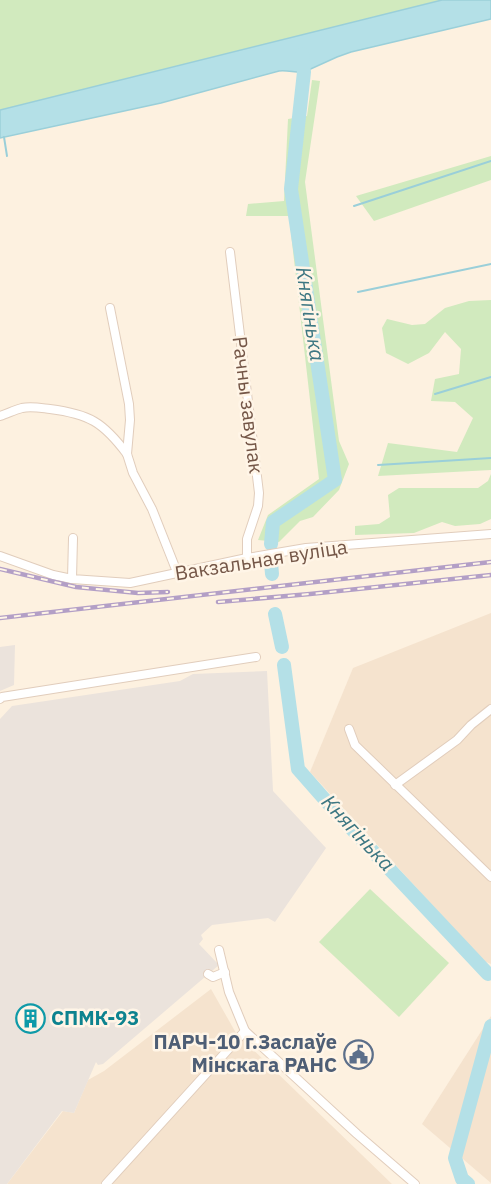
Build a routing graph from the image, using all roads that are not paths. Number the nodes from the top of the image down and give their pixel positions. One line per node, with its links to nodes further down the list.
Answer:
1 (230, 252): 8 (street, Рачны завулак)
2 (110, 308): 4 (street)
3 (0, 416): 4 (street)
4 (127, 454): 9 (street)
5 (491, 534): 8 (street, Вакзальная вуліца)
6 (73, 538): 10 (street)
7 (0, 556): 10 (street, Вакзальная вуліца)
8 (248, 558): 9 (street, Вакзальная вуліца)
9 (177, 572): 10 (street, Вакзальная вуліца)
10 (72, 579)
11 (256, 657): 12 (street)
12 (0, 699)
13 (491, 709): 15 (street)
14 (349, 729): 15 (street)
15 (395, 785): 16 (street)
16 (491, 877)
17 (219, 950): 18 (street)
18 (225, 972): 19 (street); 20 (street)
19 (208, 974)
20 (245, 1031): 21 (street); 22 (street)
21 (106, 1184)
22 (415, 1184)

